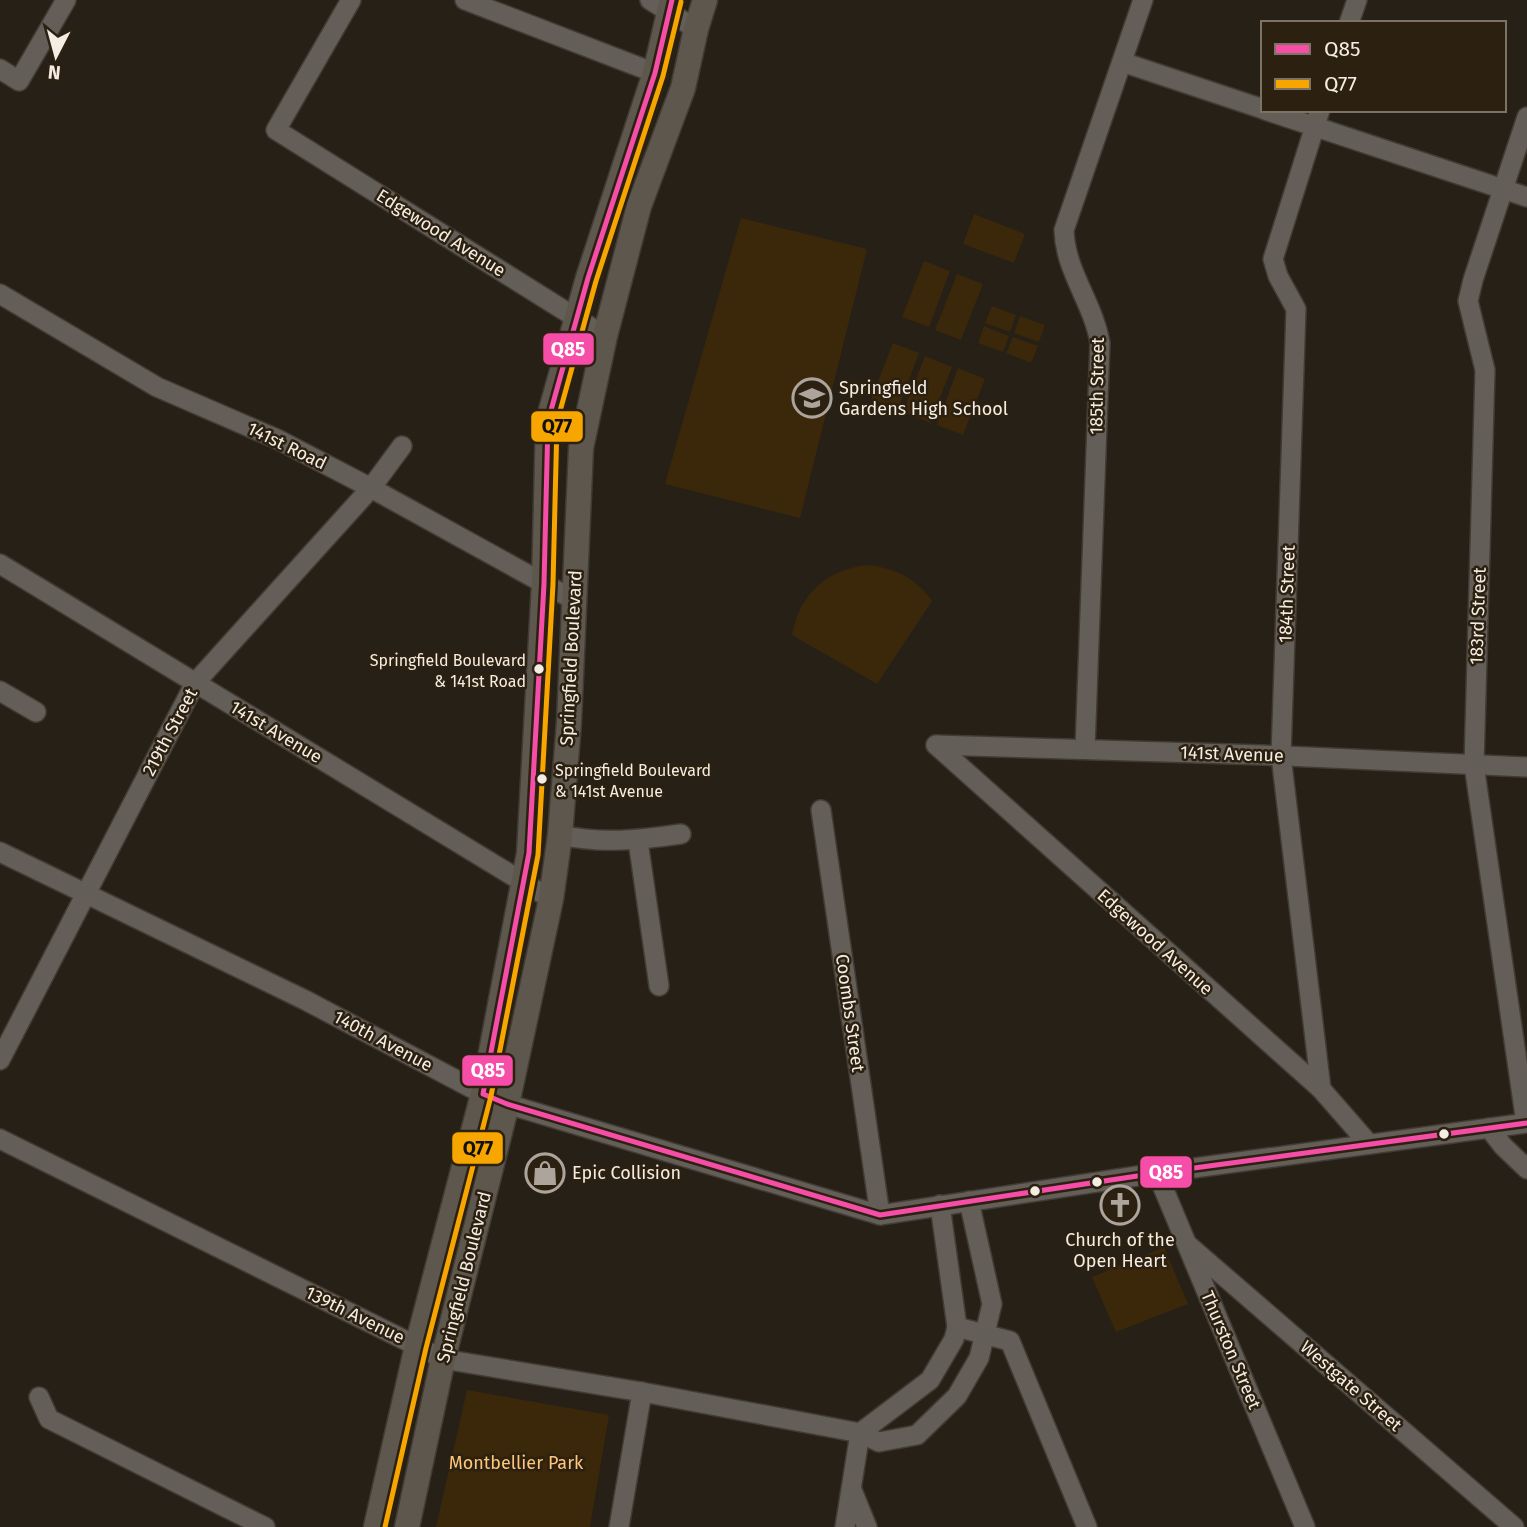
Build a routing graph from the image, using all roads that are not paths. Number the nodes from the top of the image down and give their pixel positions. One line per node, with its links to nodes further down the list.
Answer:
1 (66, 0): 11 (street)
2 (351, 0): 20 (street, Edgewood Avenue)
3 (465, 0): 12 (street)
4 (705, 0): 9 (main road, Springfield Boulevard)
5 (1143, 0): 10 (street, 185th Street)
6 (1357, 0): 8 (street)
7 (663, 4): 9 (street); 12 (main road, Springfield Boulevard)
8 (1350, 21)
9 (696, 29): 21 (main road, Springfield Boulevard)
10 (1122, 62): 13 (street); 31 (street, 185th Street)
11 (0, 69)
12 (655, 73): 20 (main road, Springfield Boulevard)
13 (1261, 109)
14 (1277, 112): 16 (street)
15 (1527, 117): 17 (street, 183rd Street)
16 (1317, 118): 17 (street); 32 (street, 184th Street)
17 (1503, 190): 18 (street); 33 (street, 183rd Street)
18 (1527, 197)
19 (0, 294): 23 (street, 141st Road)
20 (576, 318): 21 (street, Edgewood Avenue); 25 (main road, Springfield Boulevard)
21 (605, 336): 26 (main road, Springfield Boulevard)
22 (402, 446): 23 (street, 219th Street)
23 (371, 488): 25 (street, 141st Road); 27 (street, 219th Street)
24 (0, 564): 27 (street, 141st Avenue)
25 (544, 584): 26 (street, 141st Road); 40 (main road, Springfield Boulevard)
26 (574, 600): 37 (main road, Springfield Boulevard)
27 (195, 683): 40 (street, 141st Avenue); 41 (street, 219th Street)
28 (0, 691): 29 (street)
29 (36, 712)
30 (936, 745): 31 (street, 141st Avenue); 45 (street, Edgewood Avenue)
31 (1085, 749): 32 (street, 141st Avenue)
32 (1281, 756): 33 (street, 141st Avenue); 45 (street, 184th Street)
33 (1474, 765): 34 (street, 141st Avenue); 48 (street, 183rd Street)
34 (1527, 767)
35 (821, 810): 56 (street, Coombs Street)
36 (681, 834): 38 (street)
37 (560, 835): 38 (street); 42 (main road, Springfield Boulevard)
38 (638, 841): 43 (street)
39 (0, 852): 41 (street, 140th Avenue)
40 (522, 881): 42 (street, 141st Avenue); 46 (main road, Springfield Boulevard)
41 (85, 894): 44 (street, 219th Street); 46 (street, 140th Avenue)
42 (551, 899): 47 (main road, Springfield Boulevard)
43 (659, 986)
44 (0, 1060)
45 (1321, 1088): 51 (street, Edgewood Avenue)
46 (483, 1094): 47 (street, 140th Avenue); 60 (main road, Springfield Boulevard)
47 (508, 1104): 56 (street, 140th Avenue); 61 (main road, Springfield Boulevard)
48 (1526, 1123): 49 (street, 140th Avenue)
49 (1489, 1128): 51 (street, 140th Avenue); 52 (street)
50 (0, 1139): 60 (street, 139th Avenue)
51 (1369, 1144): 53 (street, 140th Avenue)
52 (1527, 1168)
53 (1157, 1173): 54 (street, 140th Avenue); 57 (street, Thurston Street)
54 (969, 1201): 55 (street, 140th Avenue); 59 (street, 139th Avenue)
55 (940, 1205): 56 (street, 140th Avenue); 58 (street)
56 (880, 1215)
57 (1188, 1245): 73 (street, Thurston Street); 74 (street, Westgate Street)
58 (957, 1327): 59 (street); 64 (street)
59 (986, 1335): 64 (street, 139th Avenue); 72 (street)
60 (417, 1346): 61 (street, 139th Avenue); 67 (main road, Springfield Boulevard)
61 (443, 1359): 62 (street, 139th Avenue); 68 (main road, Springfield Boulevard)
62 (642, 1392): 64 (street, 139th Avenue); 69 (street)
63 (39, 1397): 66 (street)
64 (860, 1433): 65 (street)
65 (852, 1490): 70 (street); 71 (street)
66 (265, 1527)
67 (376, 1527)
68 (407, 1527)
69 (619, 1527)
70 (845, 1527)
71 (867, 1527)
72 (1087, 1527)
73 (1305, 1527)
74 (1514, 1527)

